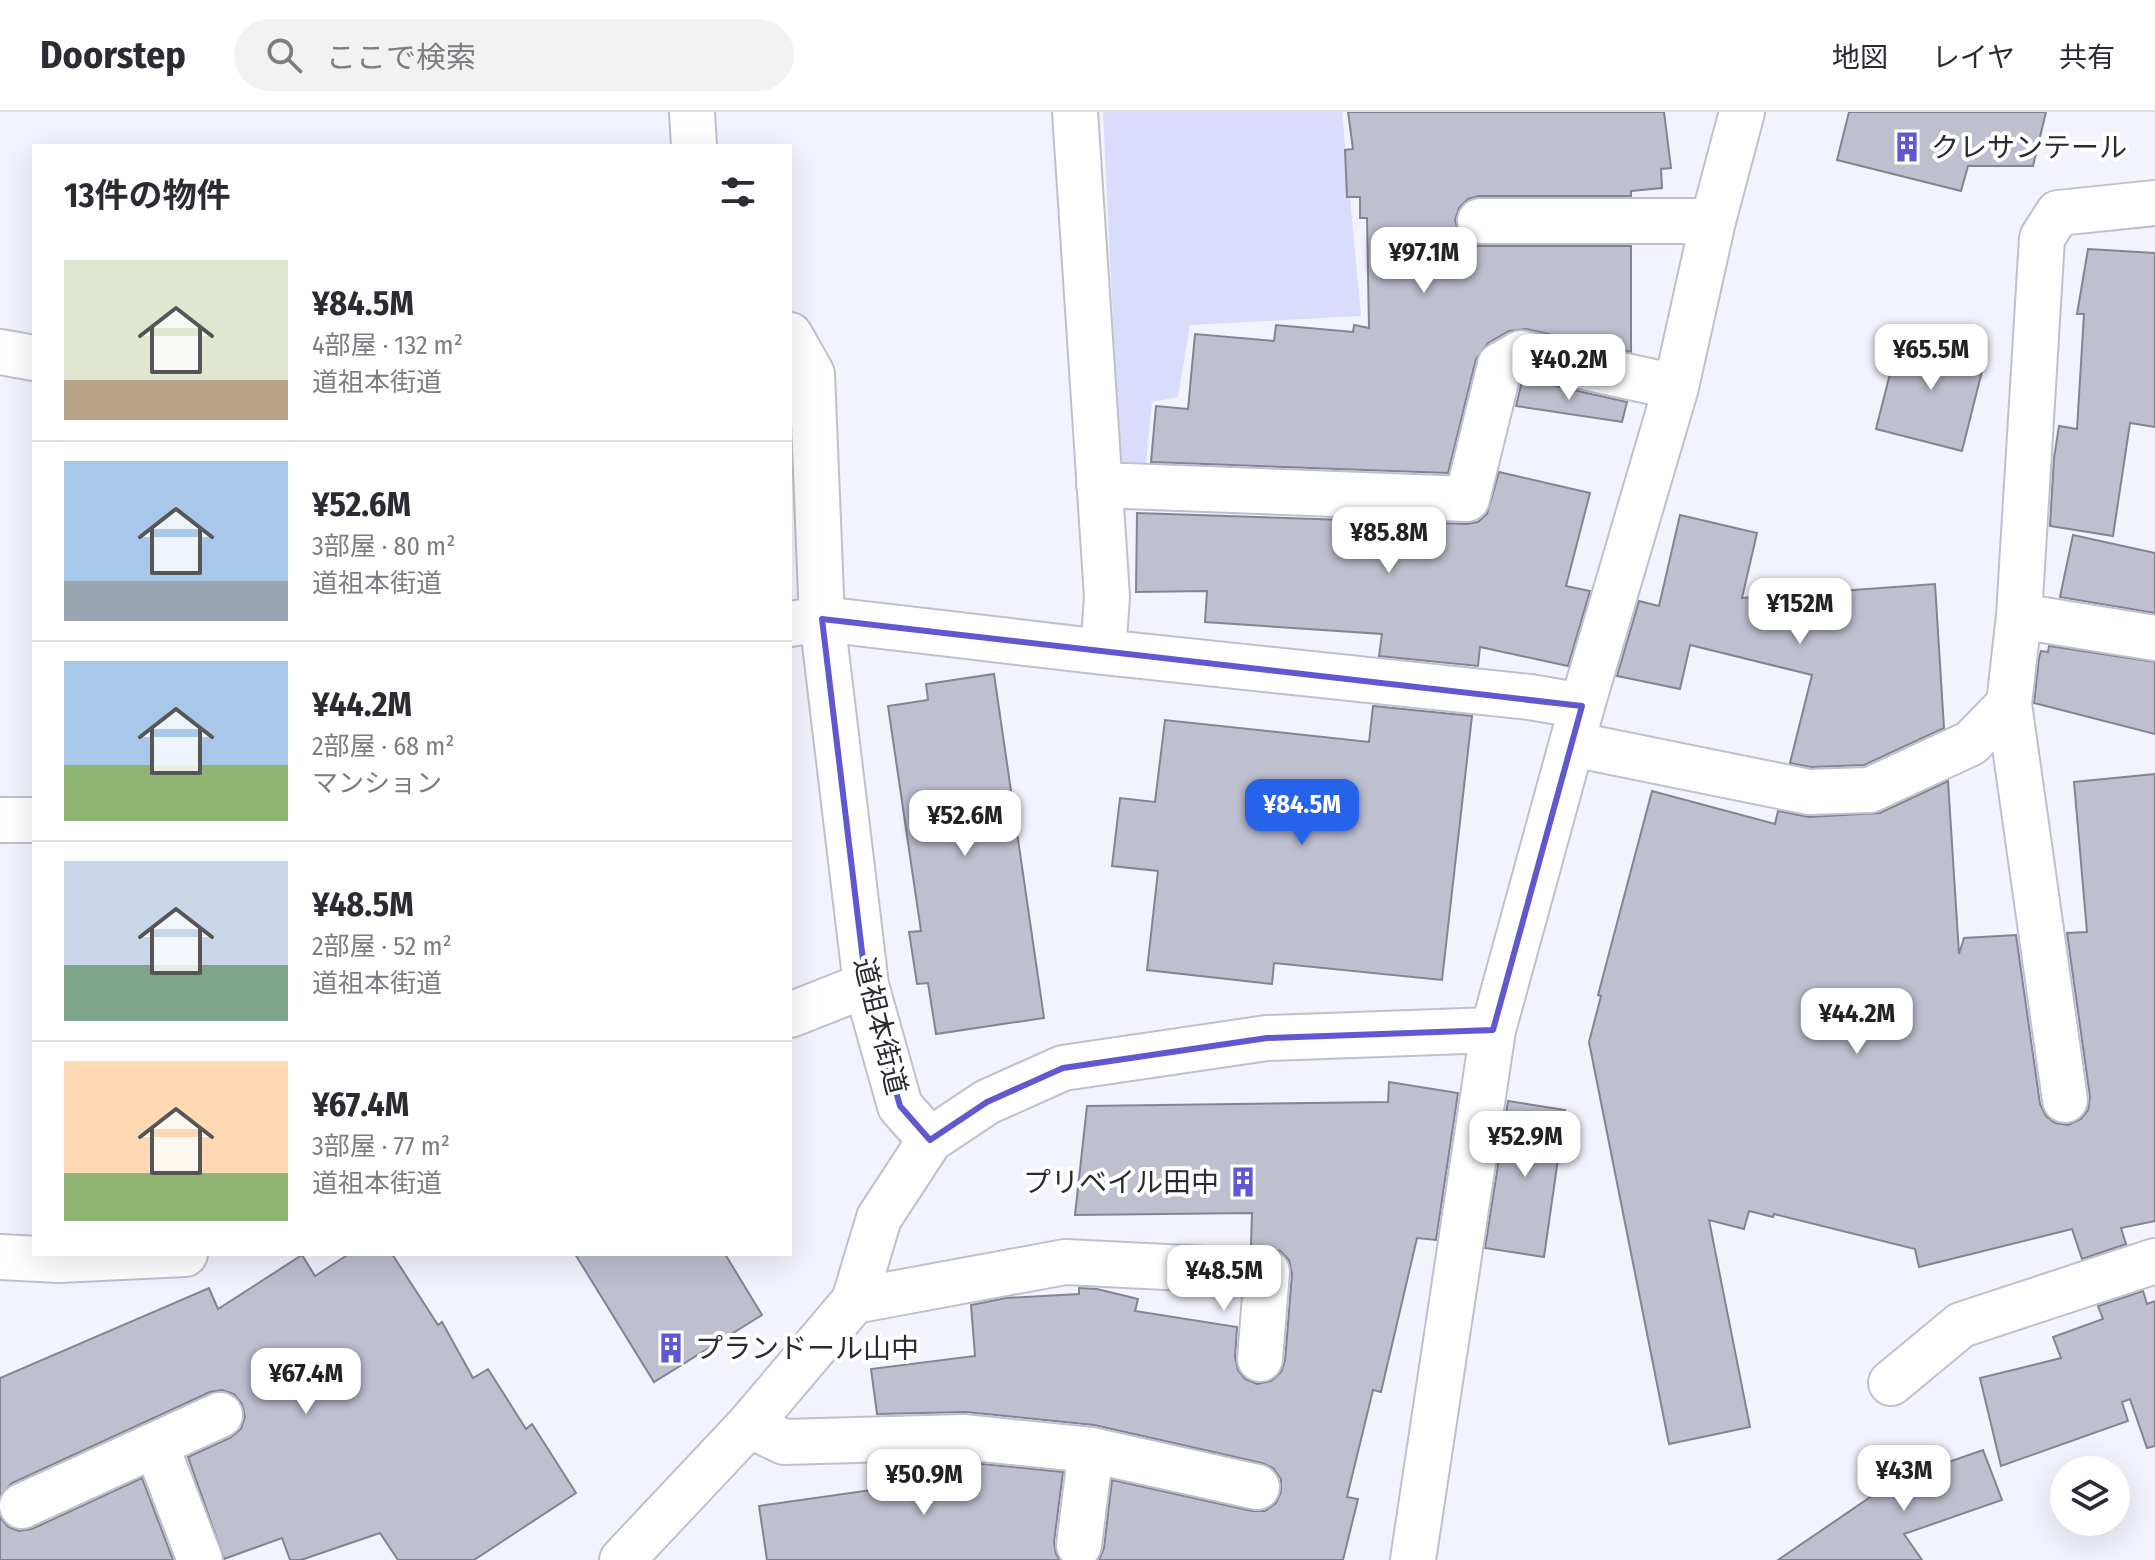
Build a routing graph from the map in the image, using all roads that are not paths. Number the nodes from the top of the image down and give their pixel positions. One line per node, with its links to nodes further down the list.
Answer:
1 (692, 112): 4 (street)
2 (1075, 112): 12 (street)
3 (1742, 112): 7 (street)
4 (694, 144)
5 (2155, 203): 13 (street)
6 (1480, 221): 7 (street)
7 (1713, 221): 11 (street)
8 (792, 339): 14 (street, 道祖本街道)
9 (0, 352): 10 (street)
10 (32, 358)
11 (1676, 387): 12 (street); 18 (street)
12 (1099, 485): 16 (street)
13 (2019, 616): 15 (street); 17 (street)
14 (806, 622): 16 (street); 21 (street, 道祖本街道)
15 (2155, 638)
16 (1103, 652): 18 (street)
17 (2009, 704): 18 (street); 24 (street)
18 (1577, 725): 23 (street)
19 (0, 820): 20 (street)
20 (32, 820)
21 (866, 985): 22 (street); 25 (street, 道祖本街道)
22 (792, 1014)
23 (1493, 1030): 25 (street); 41 (street)
24 (2065, 1100)
25 (930, 1140): 29 (street)
26 (143, 1256): 27 (street)
27 (0, 1257)
28 (2155, 1261): 31 (street)
29 (854, 1301): 30 (street); 33 (street)
30 (1260, 1359)
31 (1891, 1383)
32 (220, 1415): 34 (street)
33 (749, 1425): 35 (street); 40 (street)
34 (156, 1445): 37 (street); 39 (street)
35 (1091, 1450): 36 (street); 38 (street)
36 (1257, 1487)
37 (22, 1506)
38 (1079, 1545)
39 (200, 1560)
40 (622, 1560)
41 (1413, 1560)

